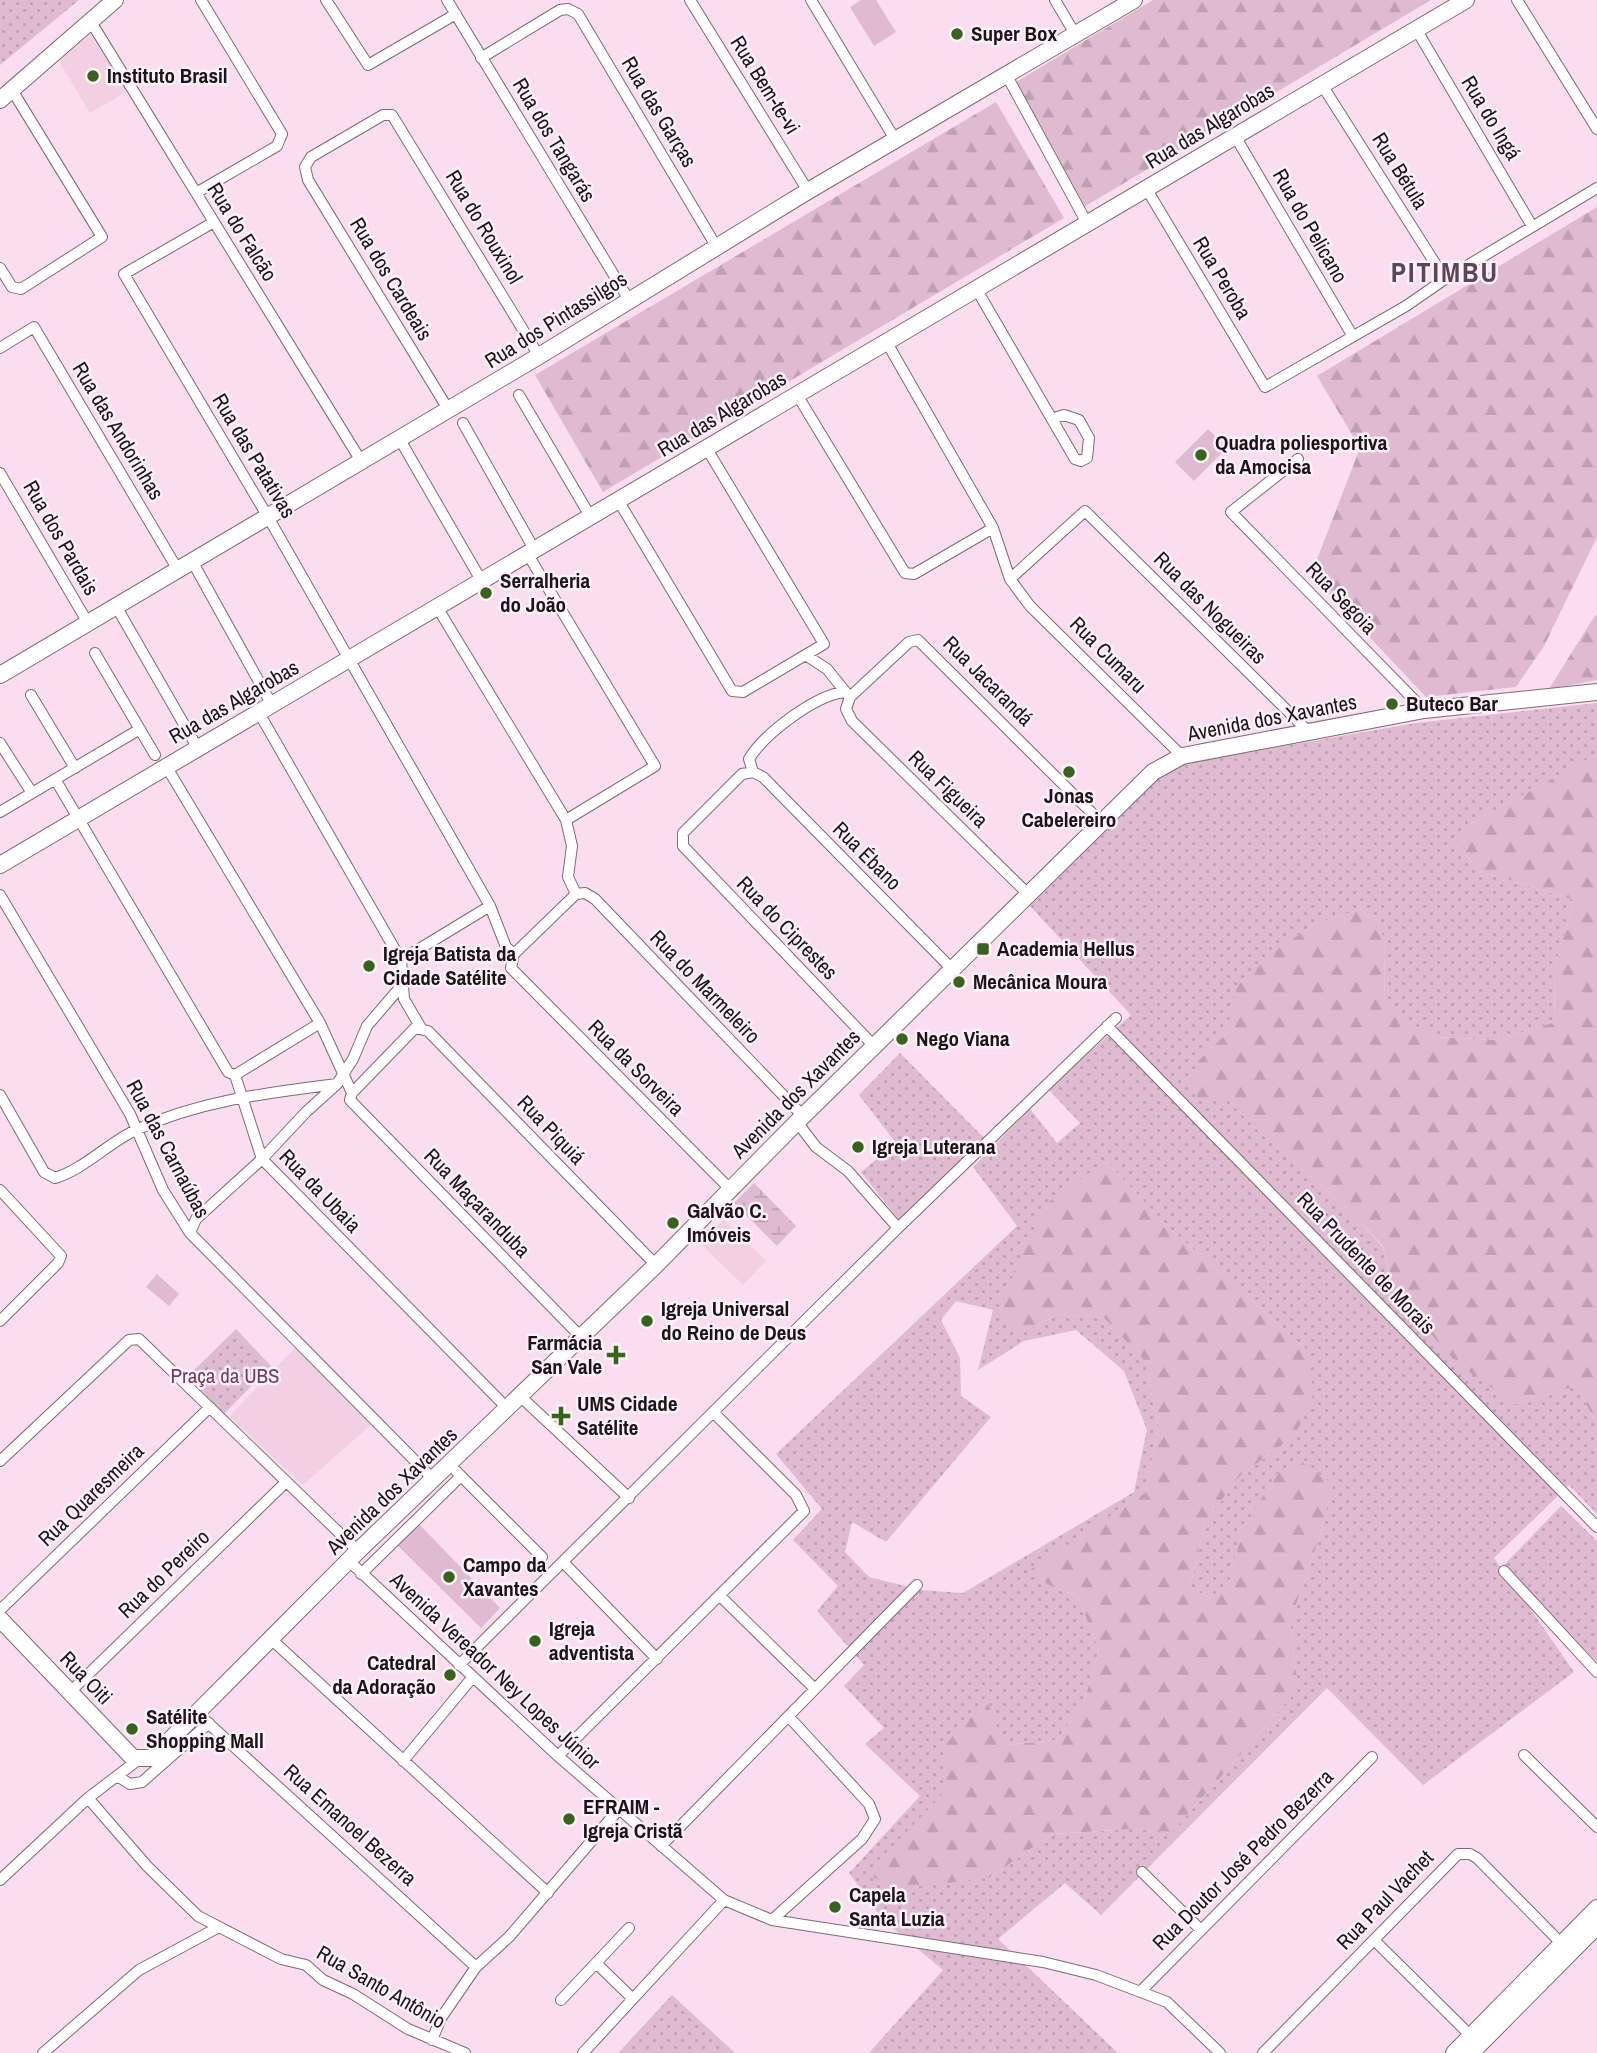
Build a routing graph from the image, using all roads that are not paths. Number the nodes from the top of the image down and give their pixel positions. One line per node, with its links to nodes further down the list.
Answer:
1 (115, 0): 12 (street)
2 (201, 0): 26 (street)
3 (326, 0): 11 (street)
4 (447, 0): 11 (street, Rua dos Tangarás)
5 (690, 0): 25 (street, Rua Bem-te-vi)
6 (811, 0): 21 (street)
7 (1055, 0): 14 (street)
8 (1134, 0): 14 (street, Rua dos Pintassilgos)
9 (1466, 0): 13 (street, Rua das Algarobas)
10 (1517, 0): 19 (street)
11 (456, 14): 15 (street, Rua dos Tangarás)
12 (91, 22): 18 (street); 26 (street, Rua do Falcão)
13 (1416, 29): 17 (street, Rua das Algarobas); 29 (street, Rua do Ingá)
14 (1075, 34): 16 (street, Rua dos Pintassilgos)
15 (481, 58): 30 (street, Rua das Garças); 34 (street, Rua dos Tangarás)
16 (1007, 76): 21 (street, Rua dos Pintassilgos); 28 (street)
17 (1322, 85): 20 (street, Rua das Algarobas); 32 (street, Rua Bétula)
18 (6, 95): 31 (street)
19 (1597, 129)
20 (1235, 136): 23 (street, Rua das Algarobas); 35 (street, Rua do Pelicano)
21 (896, 141): 25 (street, Rua dos Pintassilgos)
22 (305, 167): 38 (street, Rua do Rouxinol); 41 (street, Rua dos Cardeais)
23 (1146, 188): 28 (street, Rua das Algarobas); 35 (street, Rua Peroba)
24 (1597, 188): 29 (street)
25 (808, 191): 30 (street, Rua dos Pintassilgos)
26 (195, 193): 27 (street, Rua do Falcão)
27 (214, 222): 47 (street, Rua do Falcão); 51 (street, Rua das Patativas)
28 (1088, 225): 33 (street, Rua das Algarobas)
29 (1532, 226): 32 (street)
30 (716, 246): 34 (street, Rua dos Pintassilgos)
31 (0, 268)
32 (1445, 279): 35 (street)
33 (976, 289): 36 (street, Rua das Algarobas); 42 (street)
34 (629, 300): 38 (street, Rua dos Pintassilgos)
35 (1352, 335)
36 (886, 341): 39 (street, Rua das Algarobas); 52 (street)
37 (0, 348): 54 (street, Rua das Andorinhas)
38 (539, 356): 41 (street, Rua dos Pintassilgos)
39 (796, 393): 45 (street, Rua das Algarobas); 52 (street)
40 (519, 395): 50 (street)
41 (449, 410): 44 (street, Rua dos Pintassilgos)
42 (1054, 418): 42 (street)
43 (463, 424): 53 (street)
44 (399, 438): 47 (street, Rua dos Pintassilgos); 56 (street)
45 (708, 449): 49 (street, Rua das Algarobas); 61 (street)
46 (1298, 459): 69 (street, Rua Segoia)
47 (360, 461): 51 (street, Rua dos Pintassilgos)
48 (0, 473): 59 (street, Rua dos Pardais)
49 (618, 500): 50 (street, Rua das Algarobas); 61 (street)
50 (590, 516): 53 (street, Rua das Algarobas)
51 (268, 517): 54 (street, Rua dos Pintassilgos); 62 (street, Rua das Patativas)
52 (993, 528): 55 (street, Rua Cumaru)
53 (530, 551): 56 (street, Rua das Algarobas); 82 (street)
54 (185, 565): 57 (street, Rua dos Pintassilgos); 67 (street)
55 (1010, 579): 71 (street, Rua das Nogueiras); 74 (street, Rua Cumaru)
56 (481, 580): 58 (street, Rua das Algarobas)
57 (116, 606): 59 (street, Rua dos Pintassilgos); 73 (street)
58 (437, 607): 62 (street, Rua das Algarobas); 82 (street)
59 (88, 623): 63 (street, Rua dos Pintassilgos)
60 (95, 653): 70 (street)
61 (807, 656): 66 (street)
62 (350, 659): 67 (street, Rua das Algarobas); 88 (street)
63 (0, 675)
64 (1597, 692): 69 (street, Avenida dos Xavantes)
65 (31, 695): 76 (street)
66 (847, 695): 68 (street, Rua Jacarandá); 77 (street); 83 (street, Rua Jacarandá)
67 (265, 709): 73 (street, Rua das Algarobas); 90 (street)
68 (846, 709): 86 (street, Rua Figueira)
69 (1424, 710): 71 (street, Avenida dos Xavantes)
70 (139, 729): 75 (street); 76 (street)
71 (1309, 732): 74 (street, Avenida dos Xavantes)
72 (0, 743): 79 (street)
73 (197, 747): 75 (street, Rua das Algarobas)
74 (1182, 756): 83 (street, Avenida dos Xavantes)
75 (161, 761): 81 (street, Rua das Algarobas); 94 (street)
76 (75, 768): 78 (street)
77 (753, 772): 91 (street, Rua Ébano); 97 (street, Rua do Ciprestes)
78 (55, 779): 79 (street); 81 (street, Rua da Ubaia)
79 (32, 793): 80 (street)
80 (0, 812)
81 (78, 819): 84 (street, Rua das Algarobas); 98 (street, Rua da Ubaia)
82 (566, 820): 85 (street)
83 (1102, 823): 86 (street, Avenida dos Xavantes)
84 (0, 865)
85 (576, 894): 89 (street); 103 (street, Rua do Marmeleiro)
86 (1028, 894): 91 (street, Avenida dos Xavantes)
87 (0, 895): 104 (street, Rua das Carnaúbas)
88 (489, 906): 89 (street); 90 (street)
89 (513, 954): 106 (street, Rua da Sorveira)
90 (401, 960): 92 (street, Rua Piquiá)
91 (952, 969): 97 (street, Avenida dos Xavantes)
92 (404, 982): 96 (street, Rua Piquiá); 99 (street)
93 (1116, 1018): 95 (street)
94 (320, 1023): 98 (street); 99 (street, Rua Maçaranduba)
95 (1107, 1026): 108 (street); 126 (street, Rua Prudente de Morais)
96 (418, 1028): 100 (street); 110 (street, Rua Piquiá)
97 (874, 1046): 103 (street, Avenida dos Xavantes)
98 (235, 1075): 102 (street, Rua da Ubaia)
99 (340, 1080): 100 (street, Rua Maçaranduba); 102 (street); 105 (street)
100 (350, 1094): 112 (street, Rua Maçaranduba)
101 (0, 1095): 104 (street)
102 (240, 1098): 104 (street); 105 (street, Rua da Ubaia)
103 (800, 1119): 106 (street, Avenida dos Xavantes); 108 (street, Rua do Marmeleiro)
104 (136, 1130): 109 (street, Rua das Carnaúbas)
105 (262, 1159): 109 (street); 115 (street, Rua da Ubaia)
106 (730, 1189): 110 (street, Avenida dos Xavantes)
107 (0, 1190): 111 (street)
108 (898, 1228): 116 (street)
109 (190, 1233): 121 (street, Rua das Carnaúbas)
110 (656, 1265): 112 (street, Avenida dos Xavantes)
111 (0, 1321)
112 (580, 1336): 113 (street, Avenida dos Xavantes)
113 (521, 1396): 115 (street, Avenida dos Xavantes); 122 (street)
114 (209, 1408): 117 (street, Avenida Vereador Ney Lopes Júnior); 120 (street, Avenida Vereador Ney Lopes Júnior); 134 (street, Rua Quaresmeira)
115 (508, 1409): 118 (street, Avenida dos Xavantes)
116 (713, 1412): 122 (street); 133 (street)
117 (0, 1461)
118 (449, 1464): 119 (street); 121 (street, Avenida dos Xavantes)
119 (461, 1476): 123 (street, Avenida dos Xavantes); 128 (street)
120 (285, 1483): 127 (street, Avenida Vereador Ney Lopes Júnior); 142 (street, Rua do Pereiro)
121 (427, 1485): 123 (street, Rua das Carnaúbas); 124 (street, Avenida dos Xavantes)
122 (629, 1498): 129 (street)
123 (433, 1503): 125 (street, Avenida dos Xavantes)
124 (401, 1510): 125 (street); 127 (street, Avenida dos Xavantes)
125 (413, 1522): 131 (street, Avenida dos Xavantes)
126 (1597, 1527)
127 (354, 1556): 131 (street, Avenida Vereador Ney Lopes Júnior); 136 (street, Avenida dos Xavantes)
128 (542, 1557)
129 (563, 1562): 137 (street); 138 (street)
130 (1504, 1571): 139 (street)
131 (361, 1574): 138 (street, Avenida Vereador Ney Lopes Júnior)
132 (917, 1585): 141 (street)
133 (720, 1596): 137 (street); 141 (street)
134 (0, 1610)
135 (0, 1619): 142 (street, Rua Oiti)
136 (271, 1639): 143 (street, Avenida dos Xavantes); 149 (street)
137 (657, 1659): 146 (street)
138 (459, 1665): 140 (street, Avenida Vereador Ney Lopes Júnior)
139 (1596, 1670)
140 (472, 1678): 146 (street, Avenida Vereador Ney Lopes Júnior); 149 (street)
141 (815, 1689): 144 (street)
142 (70, 1692): 148 (street, Rua Oiti)
143 (203, 1718): 148 (street, Avenida dos Xavantes); 150 (street, Avenida dos Xavantes); 168 (street, Rua Emanoel Bezerra)
144 (790, 1718): 154 (street); 160 (street)
145 (1524, 1755): 153 (street)
146 (558, 1756): 152 (street, Avenida Vereador Ney Lopes Júnior)
147 (1372, 1757): 164 (street, Rua Doutor José Pedro Bezerra)
148 (141, 1760): 150 (street)
149 (403, 1761): 157 (street)
150 (117, 1776): 151 (street)
151 (88, 1798): 156 (street); 162 (street, Rua Santo Antônio)
152 (619, 1809): 154 (street, Avenida Vereador Ney Lopes Júnior); 157 (street)
153 (1597, 1827)
154 (661, 1846): 158 (street, Avenida Vereador Ney Lopes Júnior)
155 (1142, 1872): 164 (street)
156 (0, 1880)
157 (548, 1893): 168 (street)
158 (724, 1900): 160 (street, Avenida Vereador Ney Lopes Júnior); 170 (street)
159 (1597, 1908): 166 (street)
160 (772, 1920): 169 (street, Avenida Vereador Ney Lopes Júnior)
161 (1597, 1926): 166 (street)
162 (216, 1928): 173 (street, Rua Santo Antônio); 174 (street)
163 (629, 1928): 167 (street)
164 (1201, 1930): 169 (street, Rua Doutor José Pedro Bezerra)
165 (1374, 1940): 166 (street, Rua Paul Vachet); 172 (street); 178 (street, Rua Paul Vachet)
166 (1566, 1949): 172 (street); 180 (street)
167 (596, 1963): 170 (street); 171 (street)
168 (476, 1967): 173 (street)
169 (1142, 1990): 177 (street, Avenida Vereador Ney Lopes Júnior)
170 (632, 1998): 176 (street)
171 (561, 2000)
172 (1471, 2036): 179 (street)
173 (432, 2040): 175 (street, Rua Santo Antônio)
174 (43, 2053)
175 (465, 2053)
176 (583, 2053)
177 (1220, 2053)
178 (1263, 2053)
179 (1454, 2053)
180 (1471, 2053)

